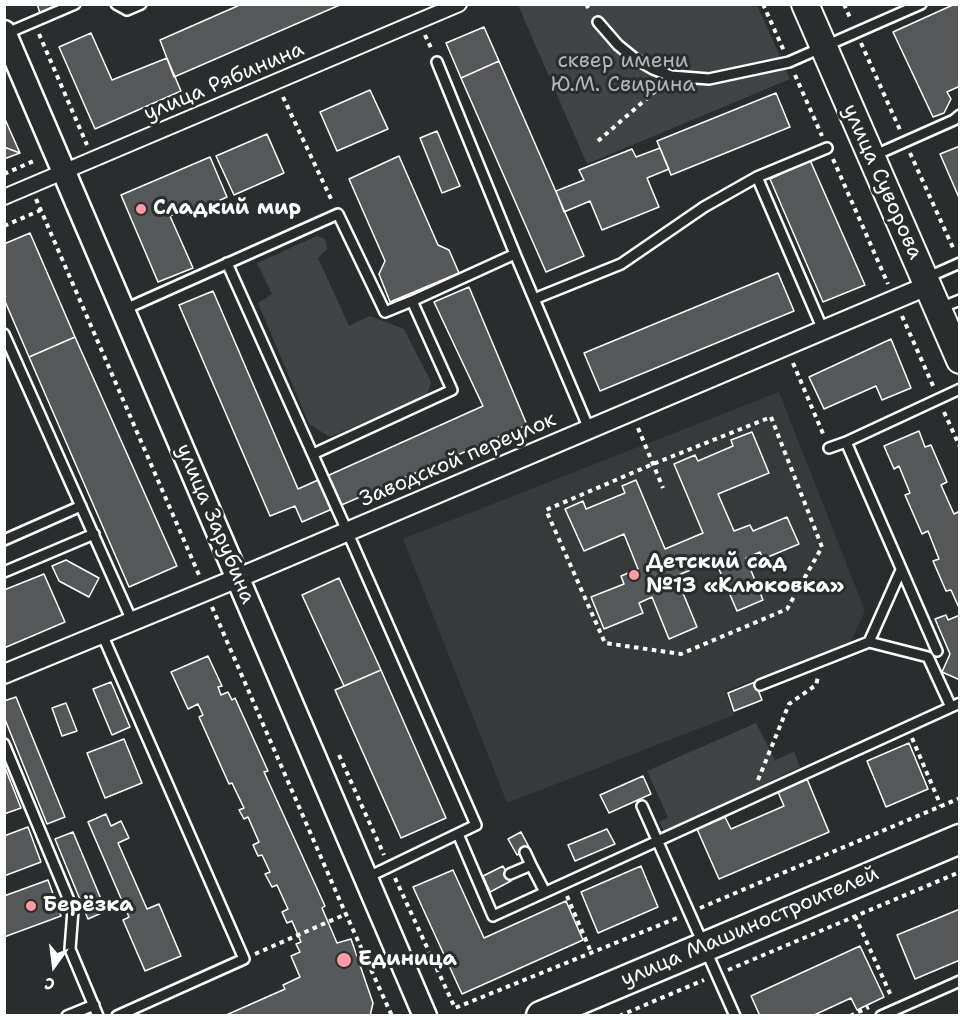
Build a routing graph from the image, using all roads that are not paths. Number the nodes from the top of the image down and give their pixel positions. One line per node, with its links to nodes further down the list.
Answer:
1 (75, 4): 8 (lane)
2 (116, 4): 3 (lane)
3 (141, 4)
4 (459, 4): 14 (street, улица Рябинина)
5 (805, 4): 9 (main road, улица Суворова)
6 (921, 4): 9 (lane)
7 (598, 22): 9 (lane)
8 (5, 33): 14 (street, улица Зарубина)
9 (823, 46): 13 (main road, улица Суворова)
10 (437, 62): 17 (lane)
11 (960, 115): 13 (lane)
12 (827, 148): 15 (lane)
13 (871, 157): 20 (main road, улица Суворова)
14 (64, 172): 16 (street, улица Рябинина); 24 (street, улица Зарубина)
15 (757, 177): 21 (lane); 25 (lane)
16 (4, 197)
17 (515, 254): 21 (lane); 22 (lane)
18 (227, 263): 22 (lane); 24 (lane); 32 (lane)
19 (960, 263): 20 (lane)
20 (926, 282): 23 (main road, улица Суворова); 25 (street, Заводской переулок)
21 (534, 299): 29 (lane)
22 (412, 301): 32 (lane)
23 (949, 304): 27 (main road, улица Суворова)
24 (123, 310): 39 (street, улица Зарубина)
25 (823, 330): 29 (street, Заводской переулок)
26 (4, 334): 33 (lane)
27 (960, 360)
28 (960, 389): 30 (lane)
29 (589, 429): 34 (street, Заводской переулок)
30 (846, 442): 31 (lane); 37 (lane)
31 (829, 448)
32 (313, 454): 34 (lane)
33 (81, 506): 35 (lane); 36 (lane)
34 (347, 531): 39 (street, Заводской переулок); 49 (lane)
35 (94, 534): 38 (lane); 40 (lane)
36 (4, 540)
37 (901, 570): 42 (lane); 43 (lane)
38 (4, 572)
39 (238, 578): 40 (street, Заводской переулок); 55 (street, улица Зарубина)
40 (132, 621): 41 (street, Заводской переулок)
41 (102, 634): 44 (street, Заводской переулок); 62 (lane)
42 (869, 642): 45 (lane); 46 (lane)
43 (937, 651)
44 (4, 674)
45 (760, 686)
46 (955, 705): 51 (lane)
47 (4, 744): 59 (lane)
48 (642, 806): 51 (lane)
49 (458, 834): 55 (lane); 56 (lane)
50 (960, 839): 57 (main road, улица Машиностроителей)
51 (657, 840): 56 (lane); 57 (lane)
52 (525, 852): 53 (lane)
53 (531, 865): 54 (lane); 56 (lane)
54 (510, 874)
55 (366, 878): 63 (street, улица Зарубина)
56 (545, 892)
57 (705, 946): 64 (main road, улица Машиностроителей); 65 (lane)
58 (960, 981): 66 (lane)
59 (94, 1005): 60 (lane); 61 (lane)
60 (67, 1016)
61 (98, 1016)
62 (117, 1016)
63 (425, 1016)
64 (541, 1016)
65 (735, 1016)
66 (881, 1016)

